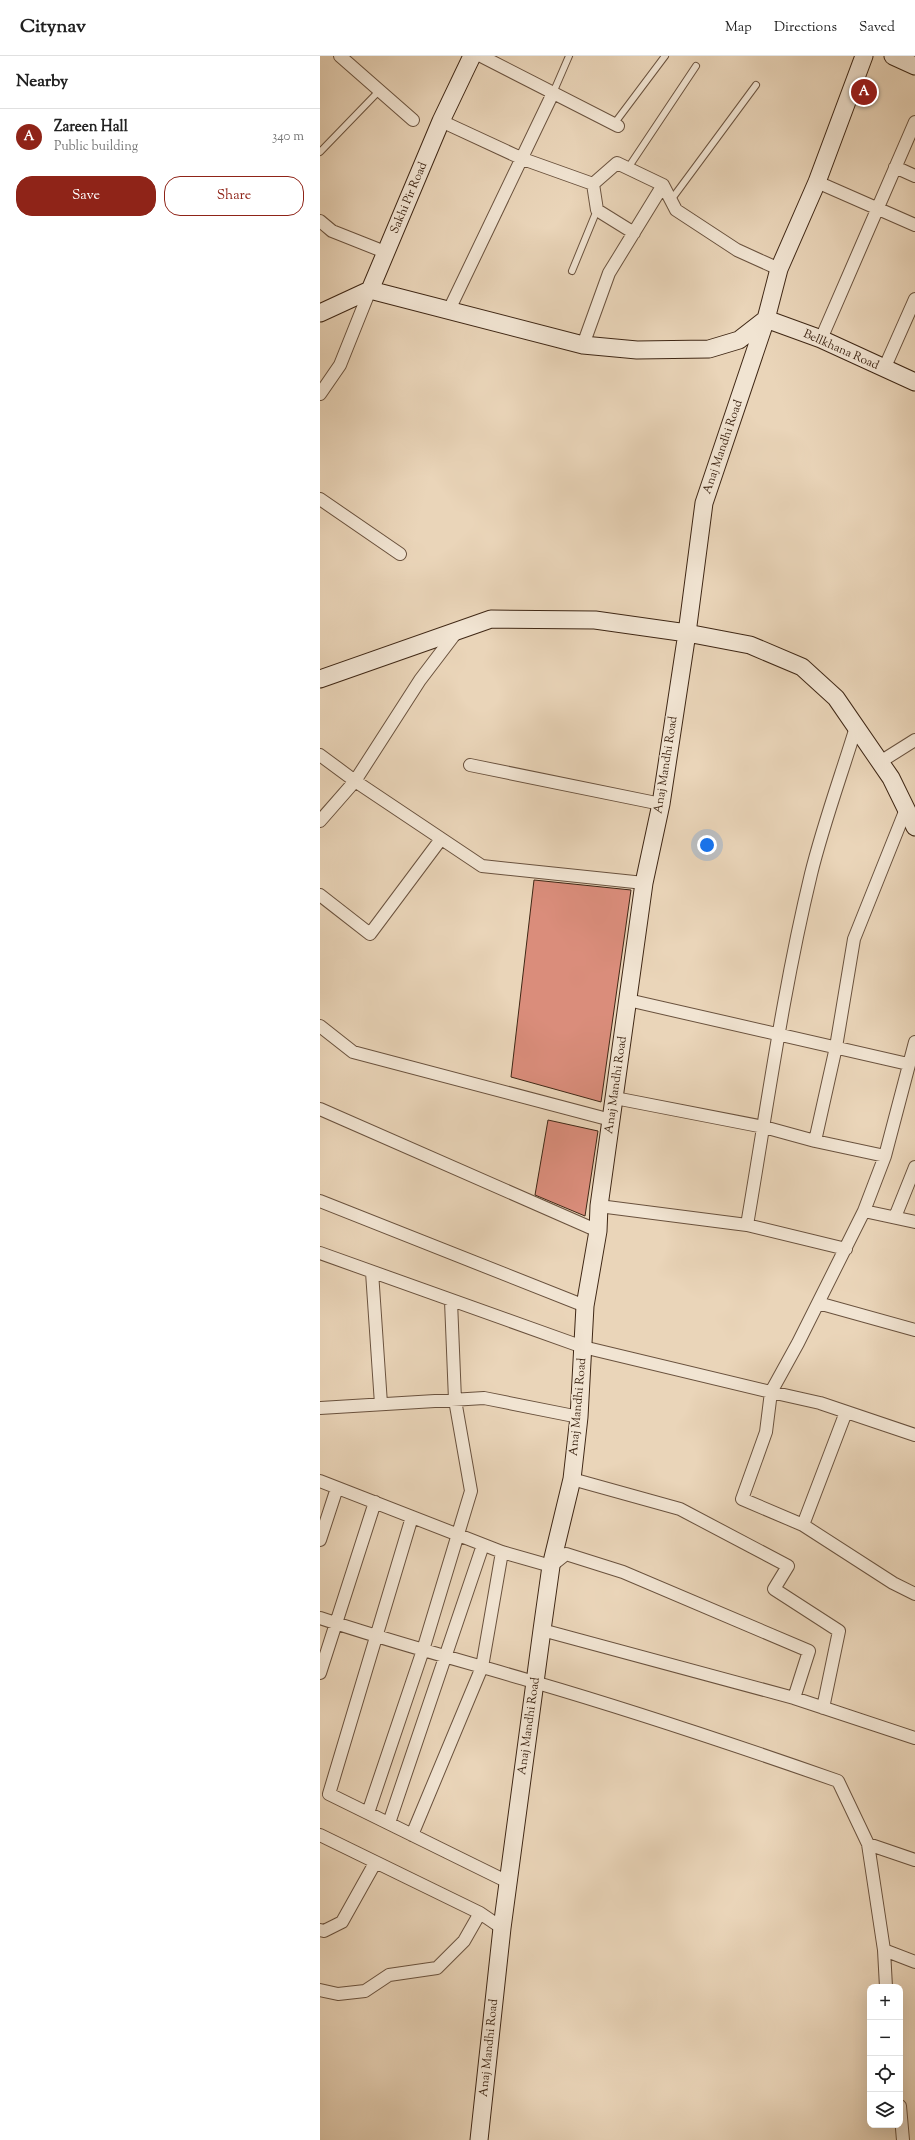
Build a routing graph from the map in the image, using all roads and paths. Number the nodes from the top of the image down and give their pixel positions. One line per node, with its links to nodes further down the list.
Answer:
1 (340, 56): 11 (street)
2 (472, 56): 14 (street, Sakhi Pir Road)
3 (481, 56): 12 (street)
4 (568, 56): 12 (lane)
5 (665, 56): 16 (lane)
6 (864, 56): 22 (street, Anaj Mandhi Road)
7 (893, 56): 9 (street)
8 (696, 66): 20 (lane)
9 (915, 66)
10 (756, 85): 25 (lane)
11 (379, 91): 13 (street); 17 (lane)
12 (554, 93): 16 (street); 18 (street)
13 (412, 120)
14 (441, 121): 18 (street); 31 (street, Sakhi Pir Road)
15 (915, 122): 19 (street)
16 (616, 125)
17 (320, 152)
18 (523, 159): 23 (street); 36 (street)
19 (895, 167): 21 (street); 26 (street)
20 (628, 168): 23 (street); 24 (street)
21 (915, 176)
22 (817, 182): 26 (street); 32 (street, Anaj Mandhi Road)
23 (593, 184): 27 (street)
24 (662, 185): 25 (street); 30 (street)
25 (671, 200): 32 (street)
26 (878, 208): 29 (street); 39 (street)
27 (597, 210): 30 (street); 33 (lane)
28 (320, 221): 31 (street)
29 (915, 225)
30 (634, 233): 40 (street)
31 (385, 252): 34 (street, Sakhi Pir Road)
32 (779, 269): 38 (street, Anaj Mandhi Road)
33 (572, 271)
34 (370, 290): 36 (street); 37 (street); 43 (street)
35 (915, 298): 41 (street)
36 (449, 310): 40 (street)
37 (320, 313)
38 (766, 319): 39 (street, Bellkhana Road); 40 (street); 47 (street, Anaj Mandhi Road)
39 (822, 339): 41 (street, Bellkhana Road)
40 (583, 345)
41 (884, 369): 42 (street, Bellkhana Road)
42 (915, 382)
43 (320, 394)
44 (320, 499): 45 (street)
45 (400, 554)
46 (458, 630): 47 (street); 48 (street); 54 (street)
47 (687, 633): 49 (street); 55 (street, Anaj Mandhi Road)
48 (320, 679)
49 (856, 727): 52 (street); 64 (street)
50 (915, 740): 52 (street)
51 (320, 755): 54 (street)
52 (880, 762): 56 (street)
53 (470, 765): 55 (street)
54 (355, 781): 57 (street); 59 (street)
55 (661, 804): 60 (street, Anaj Mandhi Road)
56 (906, 809): 58 (street); 66 (street)
57 (320, 821)
58 (915, 827)
59 (441, 839): 60 (street); 61 (street)
60 (644, 883): 62 (street, Anaj Mandhi Road)
61 (320, 895)
62 (628, 1000): 64 (street); 68 (street, Anaj Mandhi Road)
63 (320, 1026): 70 (street)
64 (778, 1035): 66 (street); 71 (street)
65 (915, 1042): 67 (street)
66 (836, 1047): 67 (street); 72 (street)
67 (908, 1064): 73 (street)
68 (615, 1098): 70 (street, Anaj Mandhi Road); 71 (street)
69 (320, 1109): 81 (street)
70 (611, 1120): 76 (street, Anaj Mandhi Road)
71 (764, 1127): 72 (street); 80 (street)
72 (814, 1141): 73 (street)
73 (885, 1156): 77 (street)
74 (915, 1167): 78 (street)
75 (320, 1201): 87 (street)
76 (599, 1206): 80 (street); 81 (street, Anaj Mandhi Road)
77 (864, 1211): 78 (street); 82 (street)
78 (895, 1217): 79 (street)
79 (915, 1222)
80 (747, 1225): 82 (street)
81 (598, 1231): 87 (street, Anaj Mandhi Road)
82 (846, 1249): 86 (street)
83 (320, 1253): 84 (street)
84 (372, 1272): 85 (street); 92 (street)
85 (451, 1301): 89 (street); 91 (street)
86 (818, 1303): 88 (street); 90 (street)
87 (585, 1306): 89 (street, Anaj Mandhi Road)
88 (915, 1330)
89 (583, 1347): 90 (street); 95 (street, Anaj Mandhi Road)
90 (771, 1392): 94 (street); 102 (street)
91 (455, 1400): 92 (street); 95 (street); 103 (street)
92 (381, 1404): 93 (street)
93 (320, 1408)
94 (846, 1412): 96 (street); 102 (street)
95 (579, 1417): 97 (street, Anaj Mandhi Road)
96 (915, 1435)
97 (572, 1479): 107 (street, Anaj Mandhi Road); 119 (street)
98 (320, 1481): 99 (street)
99 (337, 1488): 100 (street); 104 (street)
100 (375, 1502): 101 (street); 110 (street)
101 (412, 1517): 103 (street); 112 (street)
102 (803, 1525): 108 (street)
103 (459, 1535): 105 (street); 113 (street)
104 (320, 1540)
105 (483, 1545): 106 (street); 114 (street)
106 (502, 1552): 107 (street); 115 (street)
107 (551, 1566): 111 (street, Anaj Mandhi Road); 118 (street)
108 (915, 1594)
109 (320, 1618): 110 (street)
110 (336, 1624): 112 (street); 116 (street)
111 (542, 1630): 117 (street, Anaj Mandhi Road); 118 (street)
112 (377, 1636): 113 (street); 121 (street)
113 (423, 1650): 114 (street); 122 (street)
114 (445, 1657): 115 (street); 123 (street)
115 (482, 1667): 117 (street); 125 (street)
116 (320, 1673)
117 (535, 1682): 126 (street); 129 (street, Anaj Mandhi Road)
118 (794, 1698): 119 (street)
119 (823, 1708): 120 (street)
120 (915, 1738)
121 (324, 1792): 122 (street)
122 (368, 1813): 123 (street)
123 (389, 1823): 125 (street)
124 (320, 1835): 128 (street)
125 (412, 1835): 129 (street)
126 (868, 1844): 127 (street); 133 (street)
127 (915, 1860)
128 (376, 1863): 130 (street); 132 (street)
129 (508, 1882): 131 (street, Anaj Mandhi Road)
130 (480, 1913): 131 (street); 136 (street)
131 (502, 1928): 138 (street, Anaj Mandhi Road)
132 (320, 1930)
133 (884, 1950): 134 (street); 135 (street)
134 (915, 1962)
135 (886, 1984)
136 (320, 1990)
137 (902, 2128): 139 (street)
138 (479, 2140)
139 (903, 2140)

